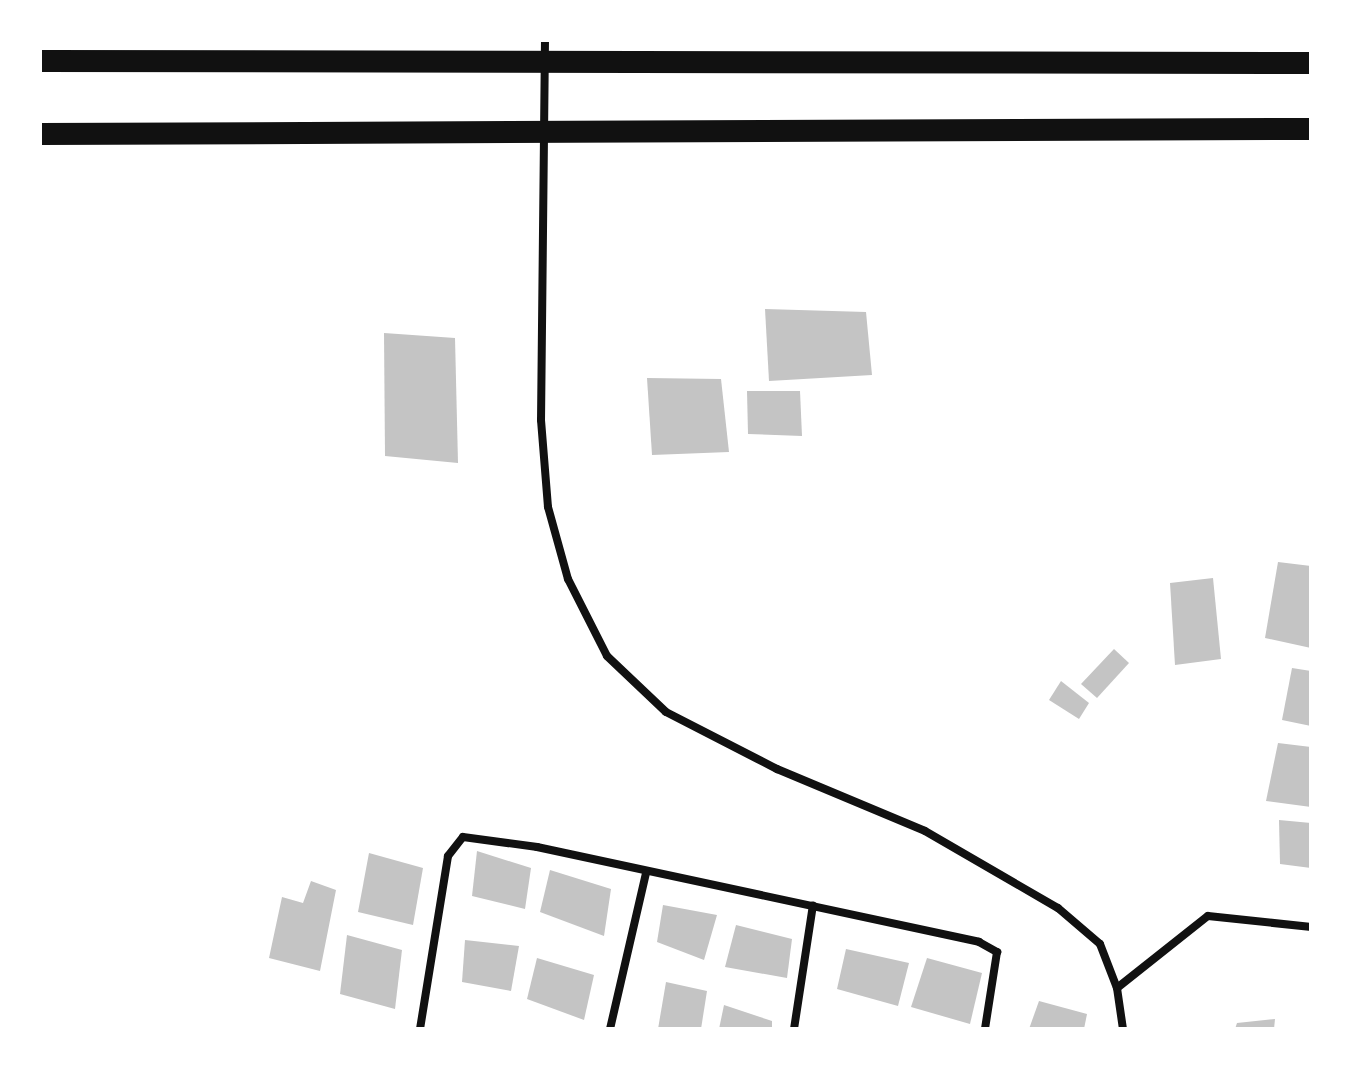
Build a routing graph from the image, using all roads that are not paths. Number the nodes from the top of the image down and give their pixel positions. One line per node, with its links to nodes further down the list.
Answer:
1 (544, 50): 2 (highway); 3 (highway); 5 (street)
2 (40, 61)
3 (1311, 63)
4 (1311, 129): 5 (highway)
5 (542, 133): 6 (highway); 10 (street)
6 (40, 134)
7 (646, 873): 8 (street); 11 (street); 12 (street)
8 (813, 905): 13 (street); 14 (street)
9 (1311, 927): 10 (street)
10 (1117, 988): 15 (street)
11 (420, 1029)
12 (610, 1029)
13 (794, 1029)
14 (985, 1029)
15 (1123, 1029)

